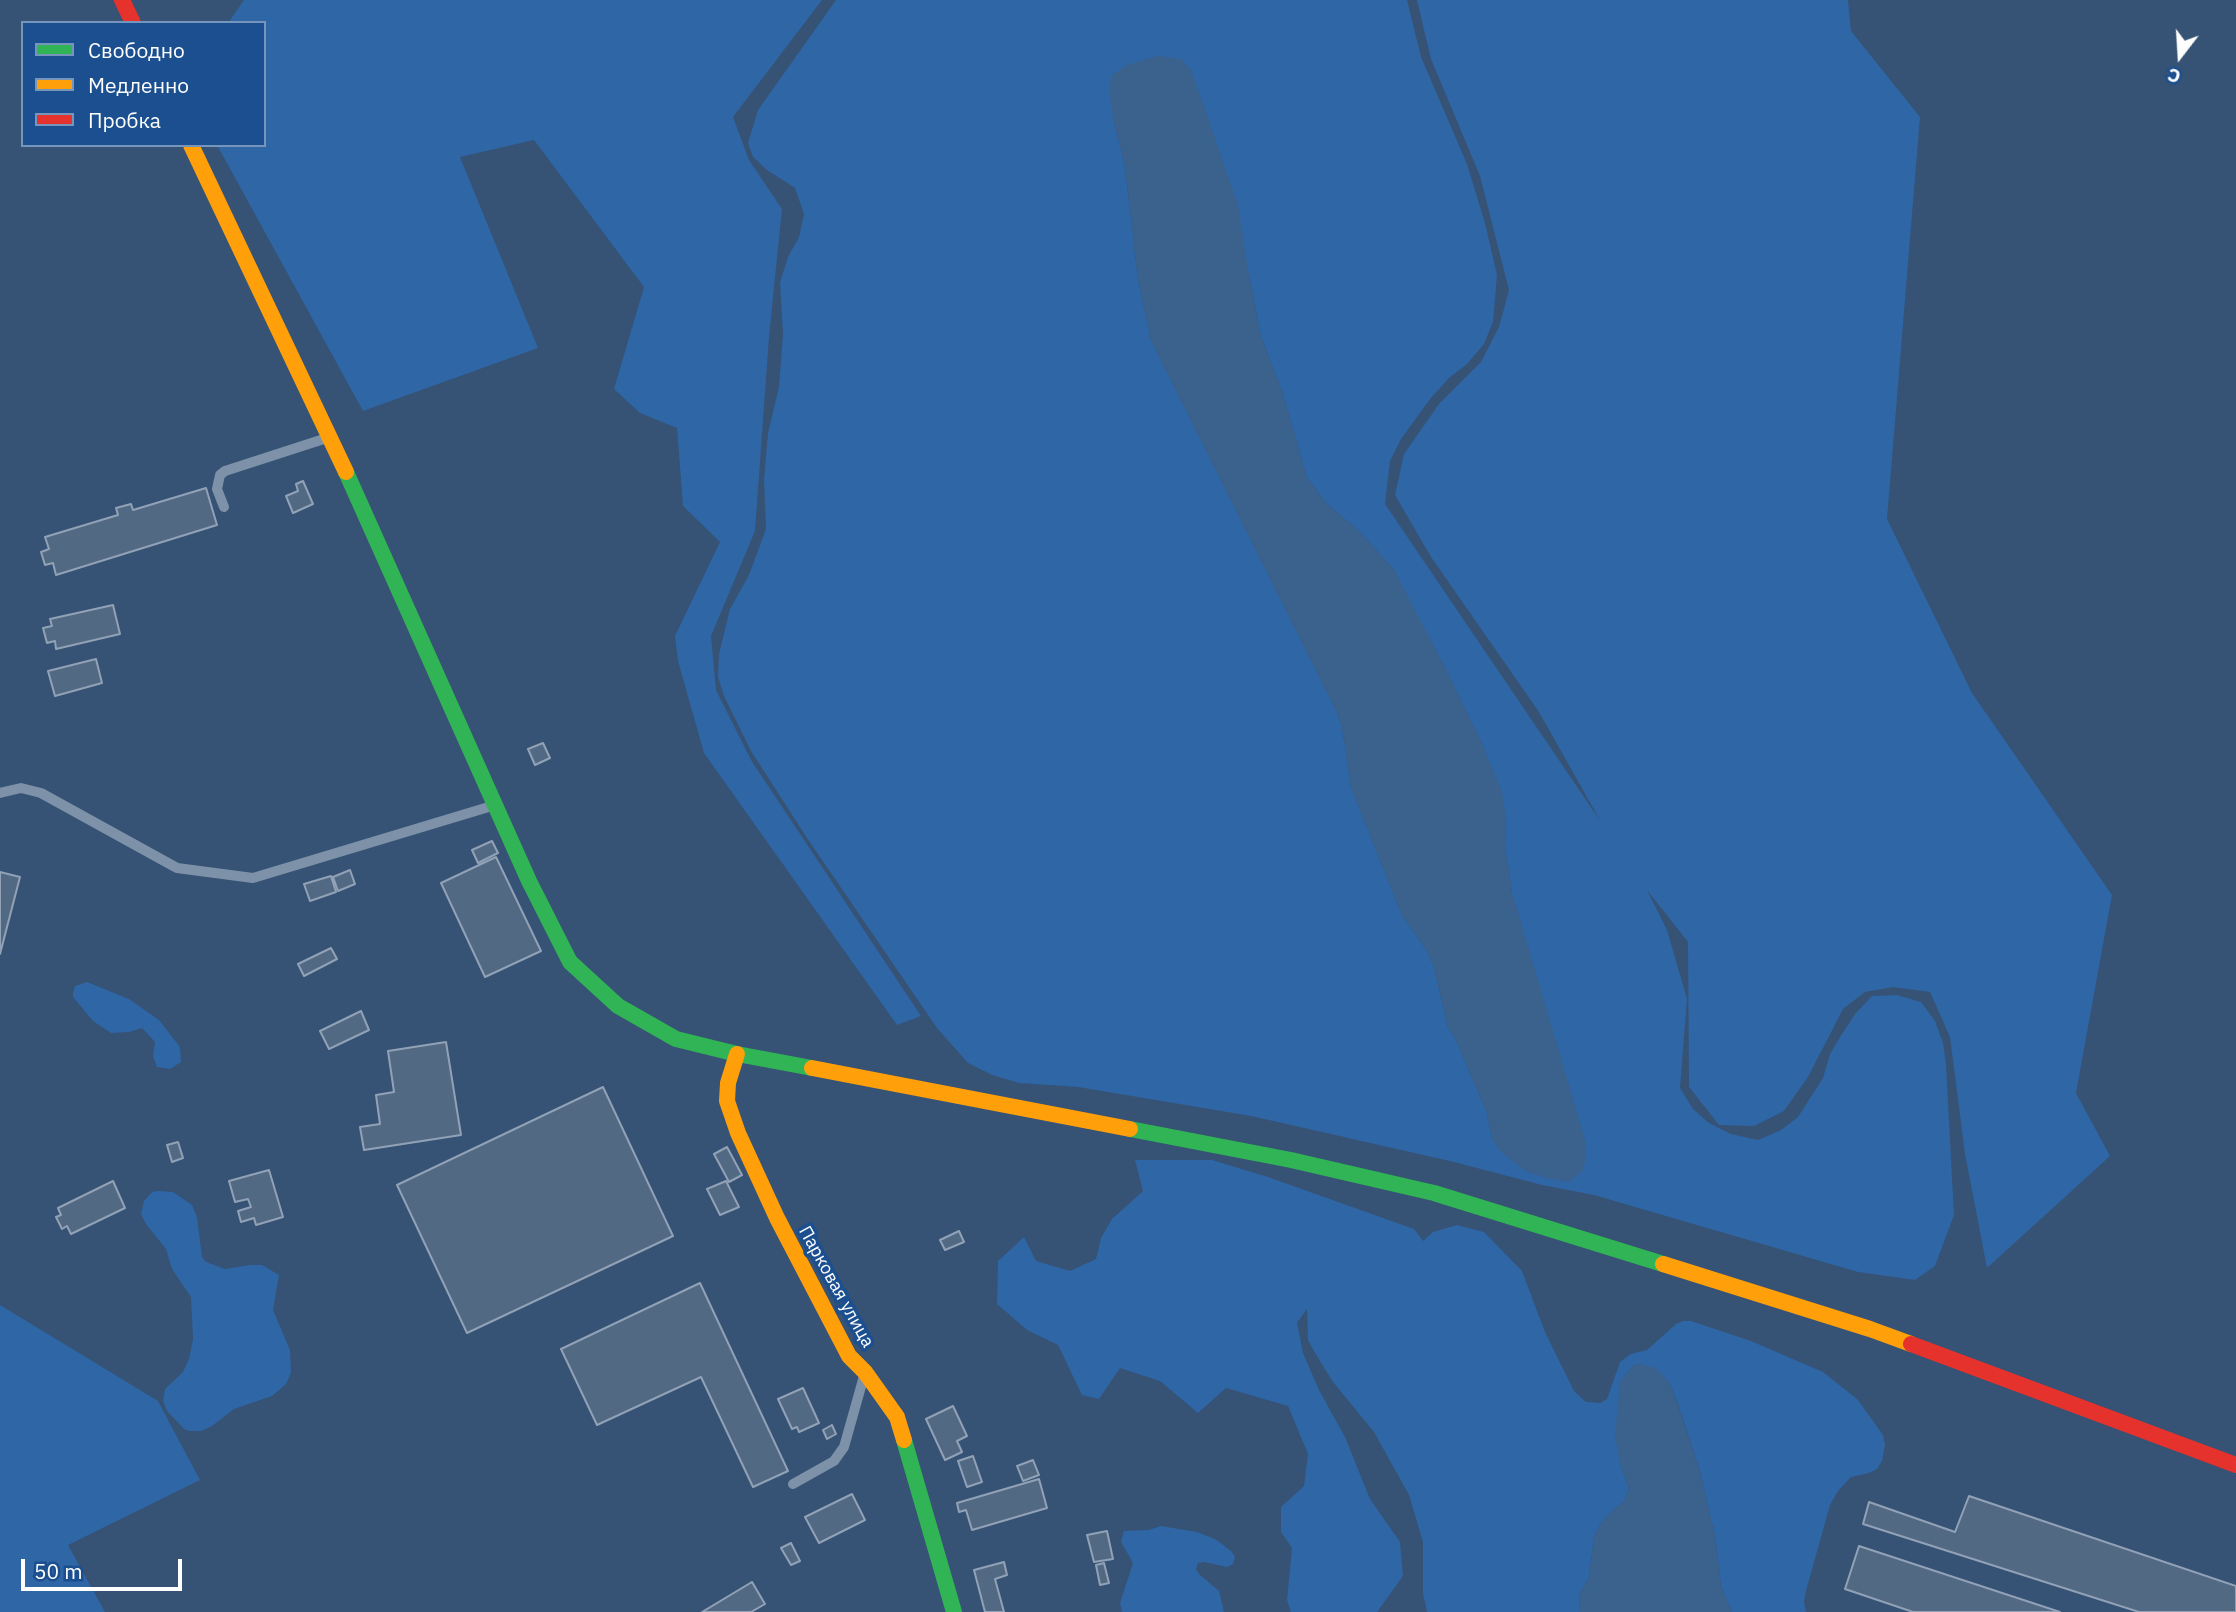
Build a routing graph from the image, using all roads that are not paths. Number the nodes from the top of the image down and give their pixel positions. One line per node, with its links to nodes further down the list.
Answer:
1 (128, 2): 2 (street)
2 (133, 21)
3 (192, 147): 4 (street)
4 (330, 437): 5 (lane); 7 (street)
5 (225, 507)
6 (0, 793): 7 (lane)
7 (494, 805): 8 (street)
8 (737, 1054): 9 (street, Парковая улица); 10 (street)
9 (866, 1372): 11 (lane); 12 (street, Парковая улица)
10 (2236, 1465)
11 (793, 1485)
12 (954, 1612)

